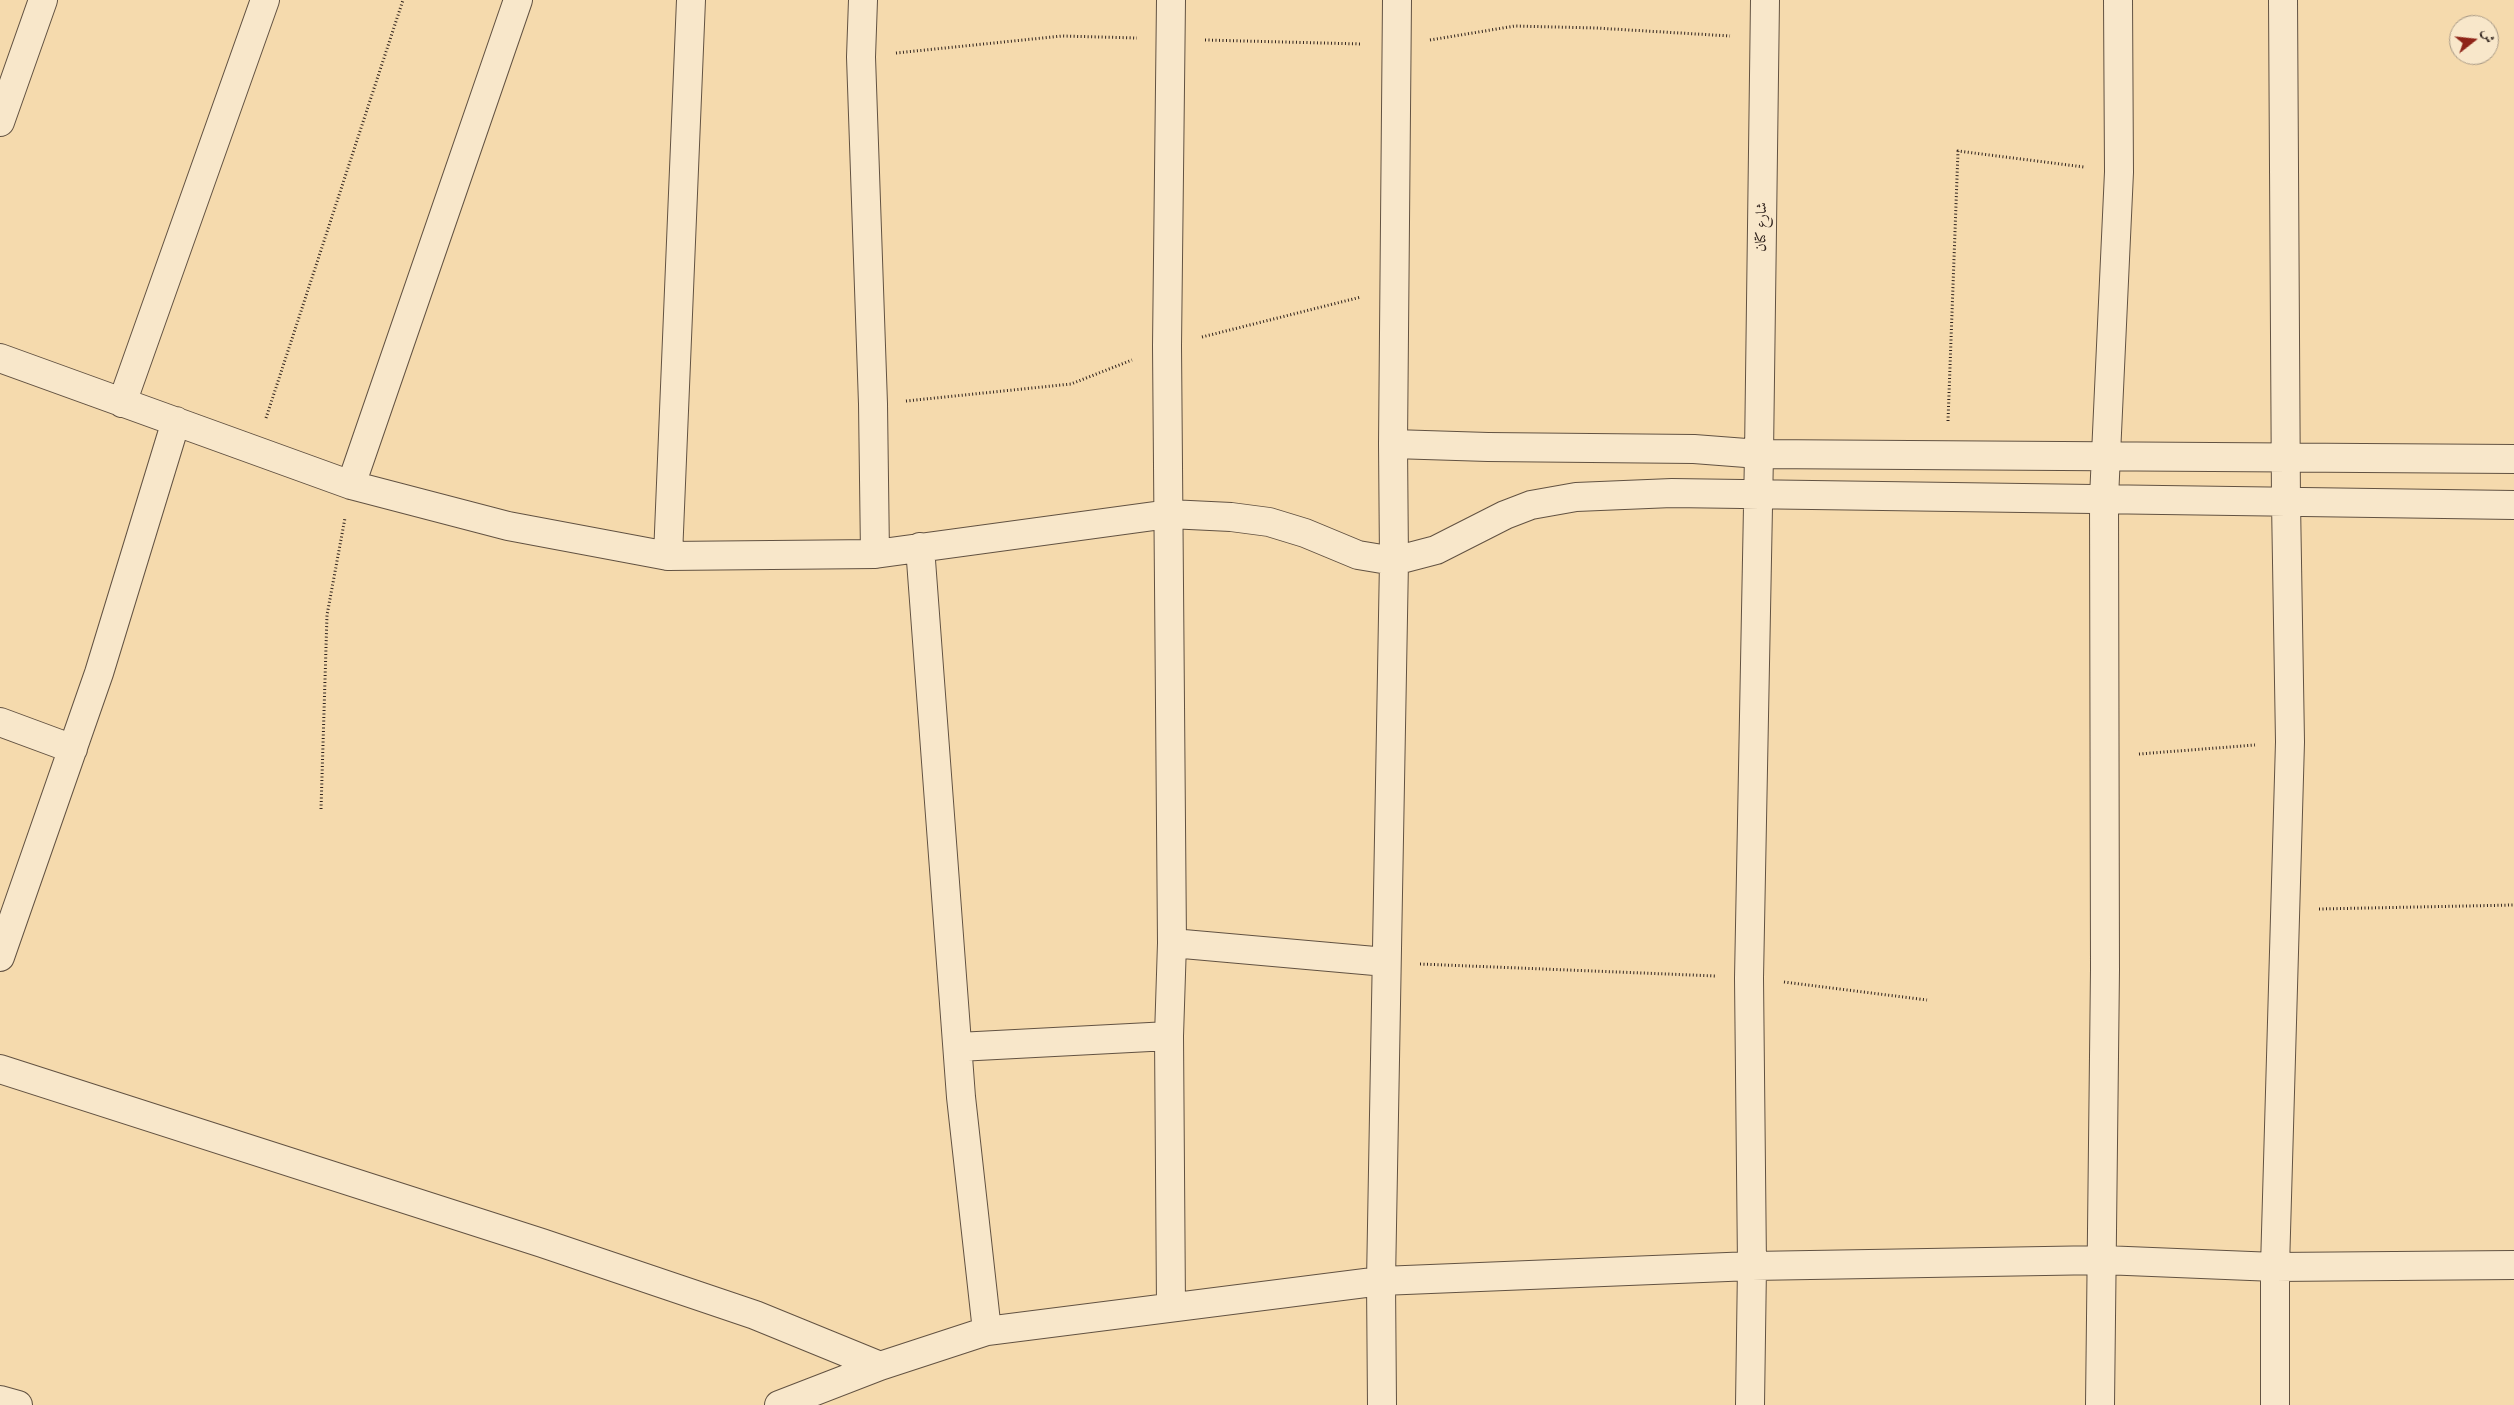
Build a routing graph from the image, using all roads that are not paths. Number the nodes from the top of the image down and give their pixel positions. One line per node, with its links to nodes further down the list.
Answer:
1 (43, 0): 11 (street)
2 (265, 0): 13 (street)
3 (518, 0): 20 (street)
4 (691, 0): 28 (street)
5 (863, 0): 27 (street)
6 (1171, 0): 25 (street)
7 (1397, 0): 15 (street)
8 (1765, 0): 16 (street, شارع كتان)
9 (2118, 0): 18 (street)
10 (2283, 0): 17 (street)
11 (0, 122)
12 (0, 358): 13 (street)
13 (122, 402): 14 (street)
14 (176, 422): 20 (street); 31 (street)
15 (1393, 444): 16 (street); 29 (street)
16 (1759, 454): 18 (street); 21 (street, شارع كتان)
17 (2286, 456): 18 (street); 19 (street); 23 (street)
18 (2107, 457): 22 (street)
19 (2514, 459)
20 (351, 486): 28 (street)
21 (1758, 494): 22 (street); 29 (street); 40 (street, شارع كتان)
22 (2104, 498): 23 (street); 38 (street)
23 (2286, 502): 24 (street); 41 (street)
24 (2514, 505)
25 (1169, 514): 26 (street); 29 (street); 32 (street)
26 (920, 547): 27 (street); 36 (street)
27 (875, 554): 28 (street)
28 (668, 556)
29 (1394, 562): 34 (street)
30 (0, 722): 31 (street)
31 (73, 748): 33 (street)
32 (1172, 943): 34 (street); 35 (street)
33 (0, 957)
34 (1386, 962): 42 (street)
35 (1169, 1036): 36 (street); 43 (street)
36 (958, 1047): 44 (street)
37 (0, 1069): 45 (street)
38 (2103, 1260): 40 (street); 41 (street); 51 (street)
39 (2514, 1265): 41 (street)
40 (1752, 1266): 42 (street); 50 (street, شارع كتان)
41 (2275, 1267): 52 (street)
42 (1381, 1281): 43 (street); 49 (street)
43 (1171, 1307): 44 (street)
44 (987, 1331): 45 (street)
45 (880, 1366): 48 (street)
46 (0, 1400): 47 (street)
47 (18, 1405)
48 (779, 1405)
49 (1382, 1405)
50 (1750, 1405)
51 (2100, 1405)
52 (2275, 1405)

